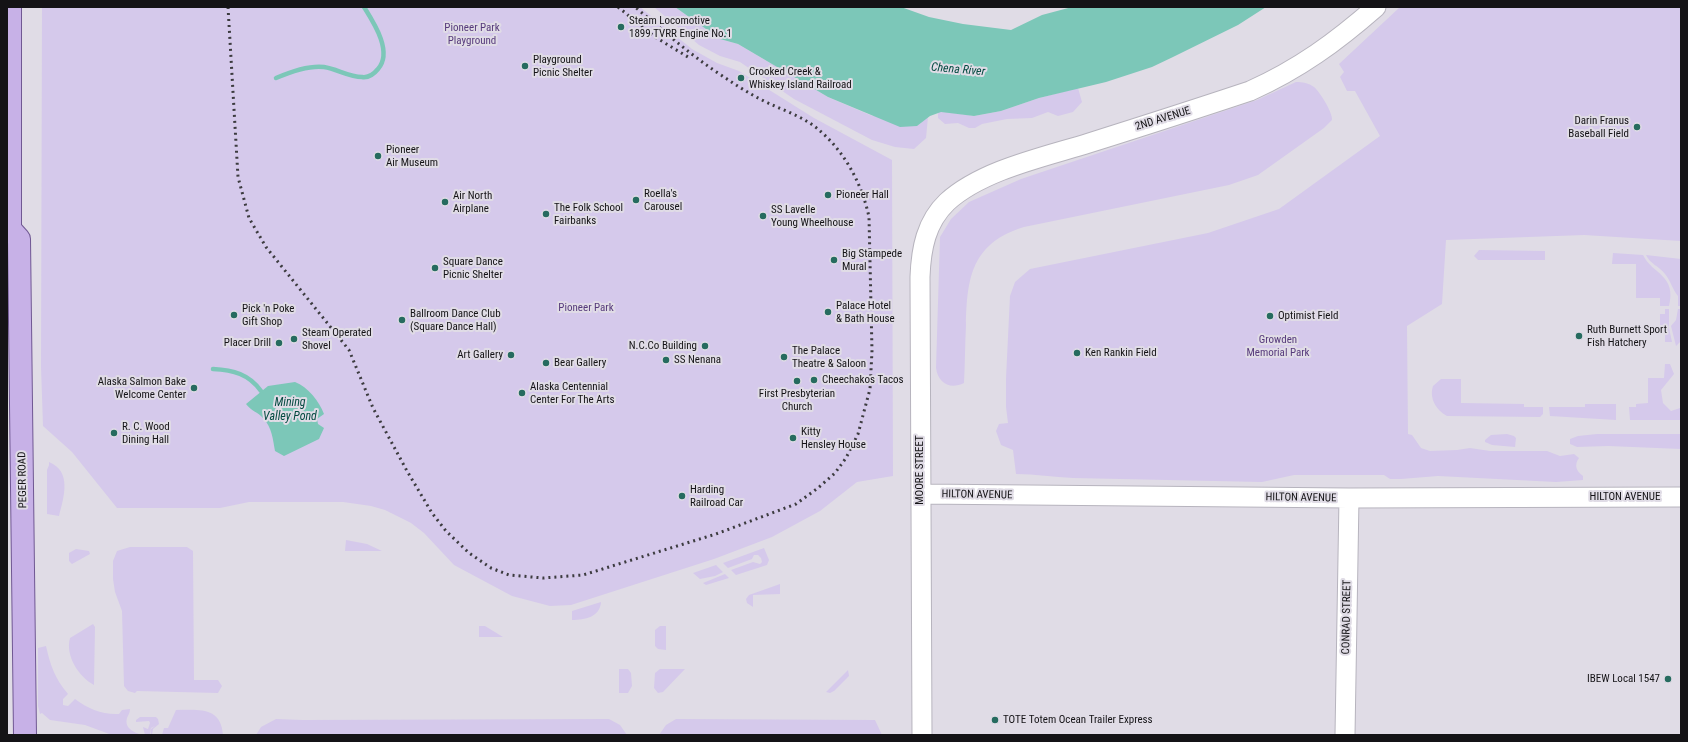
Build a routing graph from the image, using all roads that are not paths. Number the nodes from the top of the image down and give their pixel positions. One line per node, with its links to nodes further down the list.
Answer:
1 (10, 7): 4 (main road, PEGER ROAD)
2 (1376, 7): 3 (street, 2ND AVENUE)
3 (940, 210): 5 (street, MOORE STREET)
4 (8, 230): 8 (main road, PEGER ROAD)
5 (921, 494): 7 (street, HILTON AVENUE); 9 (street, MOORE STREET)
6 (1681, 497): 7 (street, HILTON AVENUE)
7 (1348, 498): 10 (street, CONRAD STREET)
8 (25, 735)
9 (922, 735)
10 (1345, 735)

